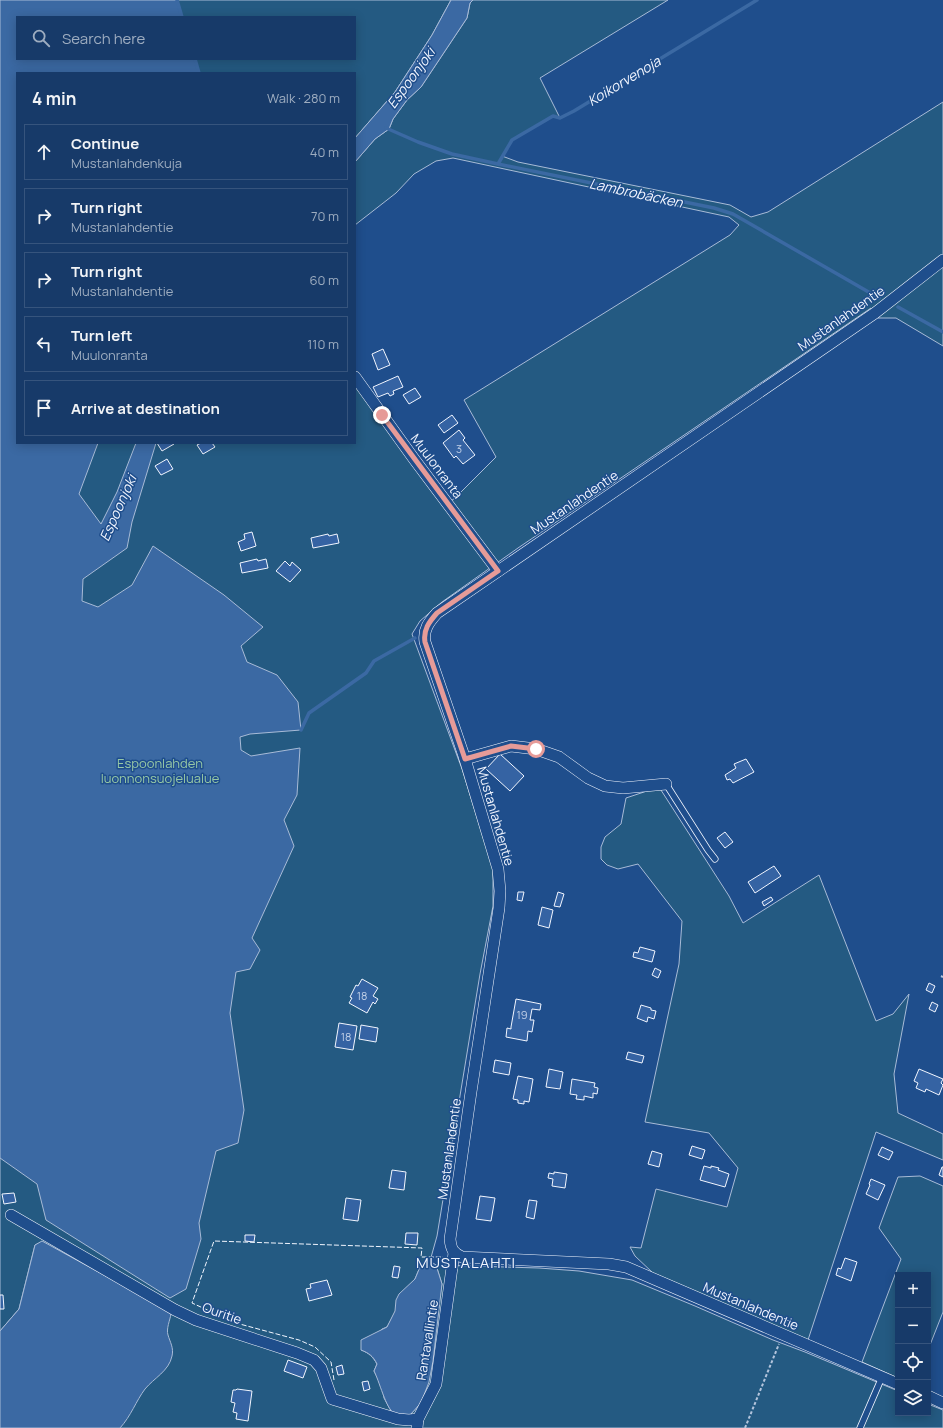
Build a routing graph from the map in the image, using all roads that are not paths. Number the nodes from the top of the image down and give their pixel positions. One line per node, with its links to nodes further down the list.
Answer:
1 (943, 260): 3 (street, Mustanlahdentie)
2 (356, 378): 3 (street, Muulonranta)
3 (498, 571): 4 (street, Mustanlahdentie)
4 (465, 759): 5 (street); 8 (street, Mustanlahdentie)
5 (666, 784): 6 (lane)
6 (715, 859)
7 (11, 1215): 13 (street, Ouritie)
8 (454, 1253): 9 (street, Mustanlahdentie); 13 (street, Rantavallintie)
9 (882, 1377): 10 (street, Mustanlahdentie); 14 (lane)
10 (895, 1383)
11 (931, 1397): 12 (street)
12 (943, 1402)
13 (417, 1423)
14 (860, 1428)

